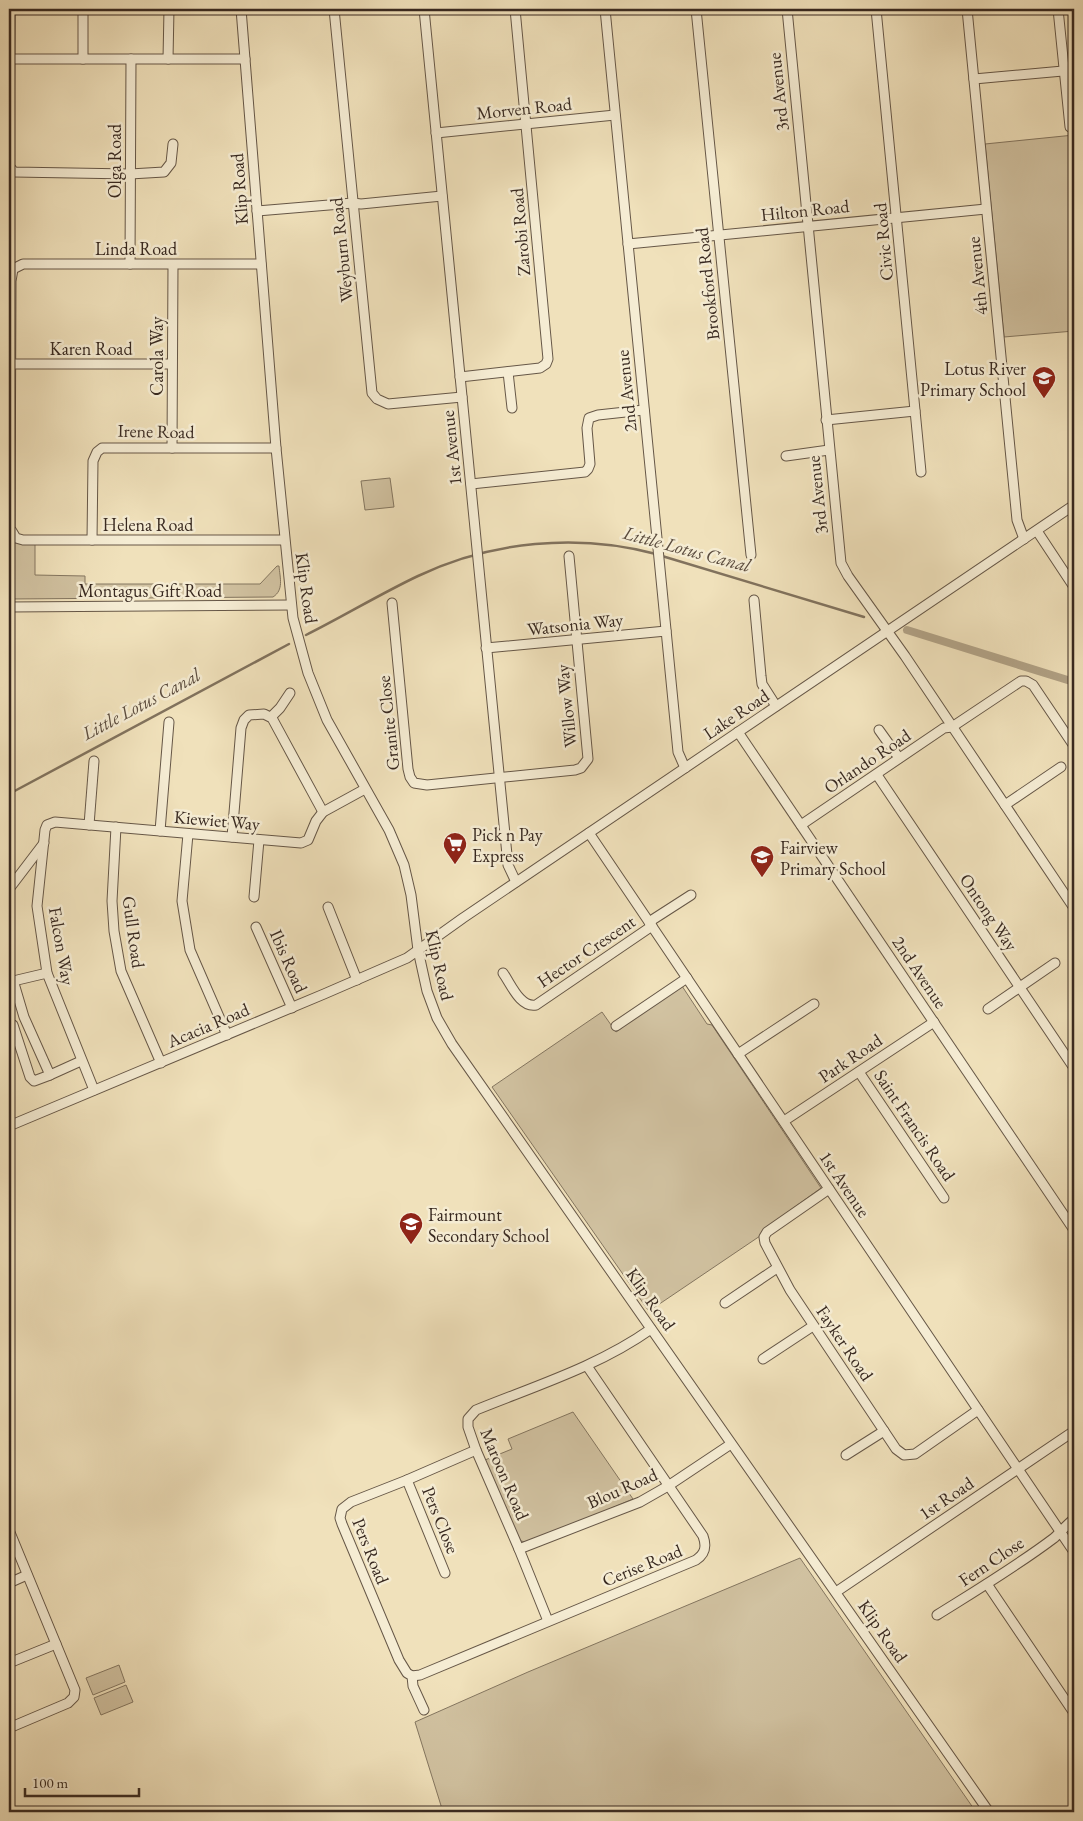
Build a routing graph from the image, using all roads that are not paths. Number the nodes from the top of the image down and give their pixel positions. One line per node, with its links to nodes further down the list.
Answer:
1 (10, 9): 14 (street)
2 (83, 9): 15 (street)
3 (169, 9): 17 (street)
4 (241, 9): 18 (street, Klip Road)
5 (334, 9): 29 (street, Weyburn Road)
6 (424, 9): 25 (street, 1st Avenue)
7 (515, 9): 23 (street, Zarobi Road)
8 (604, 9): 22 (street, 2nd Avenue)
9 (696, 9): 34 (street, Brookford Road)
10 (787, 9): 33 (street, 3rd Avenue)
11 (876, 9): 32 (street, Civic Road)
12 (967, 9): 21 (street, 4th Avenue)
13 (1058, 9): 20 (street)
14 (10, 59): 15 (street); 27 (street)
15 (82, 59): 16 (street)
16 (131, 59): 17 (street); 27 (street, Olga Road)
17 (168, 59): 18 (street)
18 (245, 59): 31 (street, Klip Road)
19 (1074, 70): 20 (street)
20 (1064, 71): 21 (street); 24 (street)
21 (974, 80): 30 (street, 4th Avenue)
22 (615, 115): 23 (street, Morven Road); 35 (street, 2nd Avenue)
23 (525, 123): 25 (street, Morven Road); 41 (street, Zarobi Road)
24 (1070, 127)
25 (436, 133): 28 (street, 1st Avenue)
26 (173, 144): 27 (street)
27 (130, 174): 36 (street, Olga Road)
28 (442, 196): 29 (street); 42 (street, 1st Avenue)
29 (353, 203): 31 (street); 43 (street, Weyburn Road)
30 (986, 209): 32 (street, Hilton Road); 56 (street, 4th Avenue)
31 (257, 211): 38 (street, Klip Road)
32 (897, 217): 33 (street, Hilton Road); 46 (street, Civic Road)
33 (808, 226): 34 (street, Hilton Road); 47 (street, 3rd Avenue)
34 (718, 236): 35 (street, Hilton Road); 59 (street, Brookford Road)
35 (628, 244): 45 (street, 2nd Avenue)
36 (130, 264): 37 (street, Linda Road); 39 (street, Linda Road)
37 (173, 264): 38 (street, Linda Road); 40 (street, Carola Way)
38 (261, 264): 49 (street, Klip Road)
39 (10, 364): 40 (street, Karen Road); 57 (street, Helena Road)
40 (172, 364): 48 (street, Carola Way)
41 (508, 372): 42 (street, Zarobi Road); 44 (street)
42 (460, 377): 43 (street, 1st Avenue)
43 (462, 397): 53 (street, 1st Avenue)
44 (512, 408)
45 (644, 410): 53 (street); 66 (street, 2nd Avenue)
46 (915, 411): 47 (street); 52 (street, Civic Road)
47 (826, 420): 50 (street, 3rd Avenue)
48 (172, 448): 49 (street, Irene Road); 57 (street, Irene Road)
49 (276, 448): 58 (street, Klip Road)
50 (829, 450): 51 (street); 67 (street, 3rd Avenue)
51 (786, 456)
52 (922, 472)
53 (471, 484): 69 (street, 1st Avenue)
54 (1074, 506): 55 (street, Lake Road)
55 (1037, 531): 56 (street, Lake Road); 61 (street)
56 (1024, 539): 67 (street, Lake Road)
57 (92, 540): 58 (street, Helena Road)
58 (284, 540): 64 (street, Klip Road)
59 (751, 555)
60 (568, 556): 68 (street, Willow Way)
61 (1074, 587)
62 (754, 600): 71 (street)
63 (392, 603): 83 (street, Granite Close)
64 (291, 606): 65 (street, Montagus Gift Road); 84 (street, Klip Road)
65 (9, 607)
66 (666, 631): 68 (street, Watsonia Way); 81 (street, 2nd Avenue)
67 (888, 631): 71 (street, Lake Road); 74 (street, 3rd Avenue)
68 (576, 640): 69 (street, Watsonia Way); 83 (street, Willow Way)
69 (486, 648): 83 (street, 1st Avenue)
70 (290, 693): 72 (street)
71 (776, 706): 76 (street, Lake Road)
72 (270, 717): 86 (street); 94 (street)
73 (169, 722): 91 (street)
74 (952, 727): 77 (street, Orlando Road); 78 (street, Orlando Road); 85 (street, 3rd Avenue)
75 (879, 730): 78 (street)
76 (738, 732): 81 (street, Lake Road); 88 (street, 2nd Avenue)
77 (1074, 746)
78 (899, 758): 82 (street, Orlando Road)
79 (94, 761): 87 (street)
80 (1061, 766): 85 (street)
81 (685, 768): 92 (street, Lake Road)
82 (876, 775): 88 (street, Orlando Road); 112 (street, Ontong Way)
83 (500, 777): 97 (street, 1st Avenue)
84 (365, 789): 86 (street); 105 (street, Klip Road)
85 (1005, 805): 102 (street, 3rd Avenue)
86 (323, 812): 95 (street, Kiewiet Way)
87 (89, 825): 89 (street, Kiewiet Way); 90 (street, Kiewiet Way)
88 (801, 825): 116 (street, 2nd Avenue)
89 (116, 827): 91 (street, Kiewiet Way); 122 (street, Gull Road)
90 (45, 830): 96 (street, Falcon Way)
91 (160, 831): 93 (street, Kiewiet Way)
92 (589, 833): 97 (street, Lake Road); 103 (street, 1st Avenue)
93 (188, 834): 94 (street, Kiewiet Way); 119 (street)
94 (232, 838): 95 (street, Kiewiet Way)
95 (259, 840): 100 (street)
96 (44, 843): 98 (street); 107 (street, Falcon Way)
97 (516, 882): 105 (street, Lake Road)
98 (9, 889)
99 (691, 895): 103 (street, Hector Crescent)
100 (254, 897)
101 (328, 907): 110 (street)
102 (1074, 908)
103 (651, 924): 108 (street, Hector Crescent); 109 (street, 1st Avenue)
104 (256, 927): 114 (street, Ibis Road)
105 (418, 950): 110 (street, Acacia Road); 135 (street, Klip Road)
106 (1055, 963): 112 (street)
107 (47, 973): 111 (street); 121 (street, Falcon Way)
108 (503, 973)
109 (687, 978): 118 (street); 120 (street, 1st Avenue)
110 (357, 980): 114 (street, Acacia Road)
111 (11, 981): 125 (street)
112 (1020, 987): 115 (street); 123 (street, Ontong Way)
113 (814, 1004): 120 (street)
114 (292, 1008): 119 (street, Acacia Road)
115 (988, 1009)
116 (934, 1022): 124 (street, Park Road); 131 (street, 2nd Avenue)
117 (13, 1025): 125 (street)
118 (616, 1026)
119 (227, 1035): 122 (street, Acacia Road)
120 (738, 1054): 127 (street, 1st Avenue)
121 (81, 1061): 125 (street); 126 (street, Falcon Way)
122 (161, 1063): 126 (street, Acacia Road)
123 (1074, 1068)
124 (859, 1072): 127 (street, Park Road); 130 (street, Saint Francis Road)
125 (50, 1075)
126 (94, 1090): 128 (street, Acacia Road)
127 (784, 1121): 129 (street, 1st Avenue)
128 (9, 1126)
129 (829, 1189): 132 (street, Fayker Road); 138 (street, 1st Avenue)
130 (944, 1198)
131 (1074, 1230)
132 (777, 1268): 133 (street); 134 (street, Fayker Road)
133 (725, 1303)
134 (814, 1326): 136 (street); 139 (street, Fayker Road)
135 (651, 1329): 137 (street, Maroon Road); 141 (street, Klip Road)
136 (762, 1359)
137 (587, 1366): 142 (street, Maroon Road); 146 (street, Cerise Road)
138 (978, 1410): 139 (street, Fayker Road); 144 (street, 1st Avenue)
139 (884, 1431): 143 (street)
140 (1074, 1431): 144 (street, 1st Road)
141 (731, 1444): 146 (street, Blou Road); 156 (street, Klip Road)
142 (476, 1450): 145 (street, Pers Road); 150 (street, Maroon Road)
143 (846, 1455)
144 (1018, 1469): 149 (street, 1st Avenue); 156 (street, 1st Road)
145 (407, 1480): 152 (street, Pers Close); 161 (street, Pers Road)
146 (668, 1486): 150 (street, Blou Road); 158 (street, Cerise Road)
147 (1074, 1520): 149 (street, Fern Close)
148 (9, 1530): 153 (street)
149 (1060, 1531): 151 (street, 1st Avenue); 155 (street, Fern Close)
150 (520, 1549): 158 (street, Maroon Road)
151 (1074, 1552)
152 (445, 1573)
153 (27, 1575): 154 (street); 159 (street)
154 (9, 1582)
155 (986, 1584): 157 (street, Fern Close); 163 (street)
156 (836, 1592): 165 (street, Klip Road)
157 (937, 1615)
158 (548, 1621): 161 (street, Cerise Road)
159 (56, 1644): 160 (street); 164 (street)
160 (9, 1663)
161 (412, 1676): 162 (street, Pers Road)
162 (424, 1710)
163 (1074, 1713)
164 (9, 1728)
165 (989, 1812)

